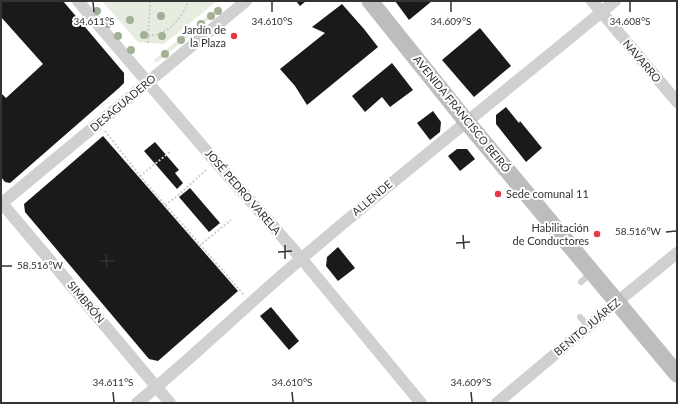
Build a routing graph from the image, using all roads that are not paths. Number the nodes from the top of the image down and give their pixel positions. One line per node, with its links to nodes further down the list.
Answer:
1 (78, 1): 7 (street, JOSÉ PEDRO VARELA)
2 (246, 1): 7 (street, DESAGUADERO)
3 (370, 1): 9 (main road, AVENIDA FRANCISCO BEIRÓ)
4 (592, 1): 6 (street, NAVARRO)
5 (615, 1): 6 (street, ALLENDE)
6 (601, 12): 8 (street, NAVARRO); 9 (street, ALLENDE)
7 (148, 82): 10 (street, DESAGUADERO); 12 (street, JOSÉ PEDRO VARELA)
8 (677, 102)
9 (466, 121): 12 (street, ALLENDE); 13 (main road, AVENIDA FRANCISCO BEIRÓ)
10 (2, 203): 15 (street, SIMBRÓN)
11 (677, 253): 13 (street, BENITO JUÁREZ)
12 (301, 258): 15 (street, ALLENDE); 18 (street, JOSÉ PEDRO VARELA)
13 (617, 302): 14 (main road, AVENIDA FRANCISCO BEIRÓ); 19 (street, BENITO JUÁREZ)
14 (677, 374)
15 (157, 387): 16 (street, ALLENDE); 17 (street, SIMBRÓN)
16 (137, 403)
17 (170, 403)
18 (421, 403)
19 (497, 403)

